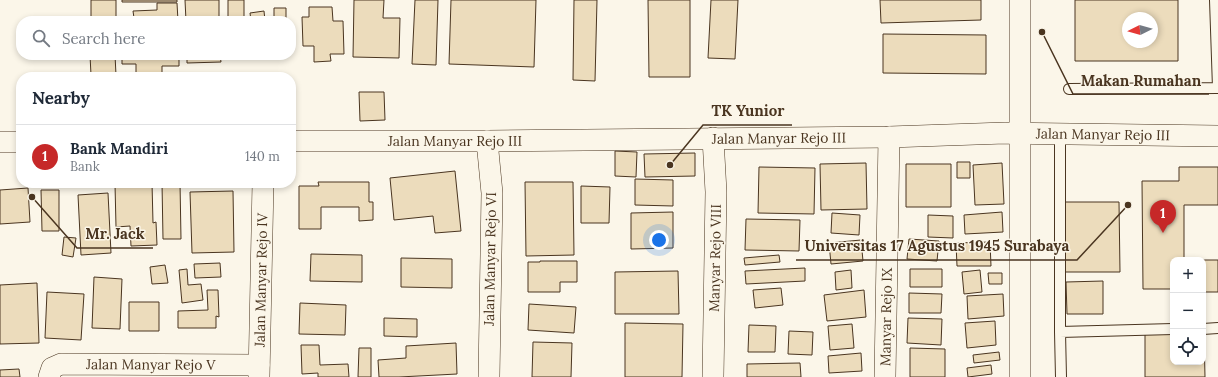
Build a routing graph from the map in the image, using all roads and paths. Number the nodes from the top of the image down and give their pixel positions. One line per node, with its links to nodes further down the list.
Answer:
1 (1020, 0): 5 (street)
2 (1215, 0): 3 (lane)
3 (1218, 88): 4 (lane)
4 (1069, 89)
5 (1020, 134): 6 (street, Jalan Manyar Rejo III); 8 (street, Jalan Manyar Rejo III); 24 (street)
6 (1060, 135): 7 (street, Jalan Manyar Rejo III); 18 (lane)
7 (1218, 136)
8 (889, 137): 9 (street, Jalan Manyar Rejo III); 23 (street, Manyar Rejo IX)
9 (713, 138): 13 (street, Jalan Manyar Rejo III); 22 (street, Manyar Rejo VIII)
10 (296, 140): 13 (street, Jalan Manyar Rejo III)
11 (0, 142): 12 (street)
12 (16, 142)
13 (487, 142): 21 (street, Jalan Manyar Rejo VI)
14 (263, 188): 19 (street, Jalan Manyar Rejo IV)
15 (1206, 328): 16 (lane)
16 (1218, 328)
17 (1170, 329): 18 (lane)
18 (1060, 332): 25 (lane)
19 (259, 371): 20 (street, Jalan Manyar Rejo V)
20 (49, 377)
21 (489, 377)
22 (713, 377)
23 (885, 377)
24 (1020, 377)
25 (1061, 377)

